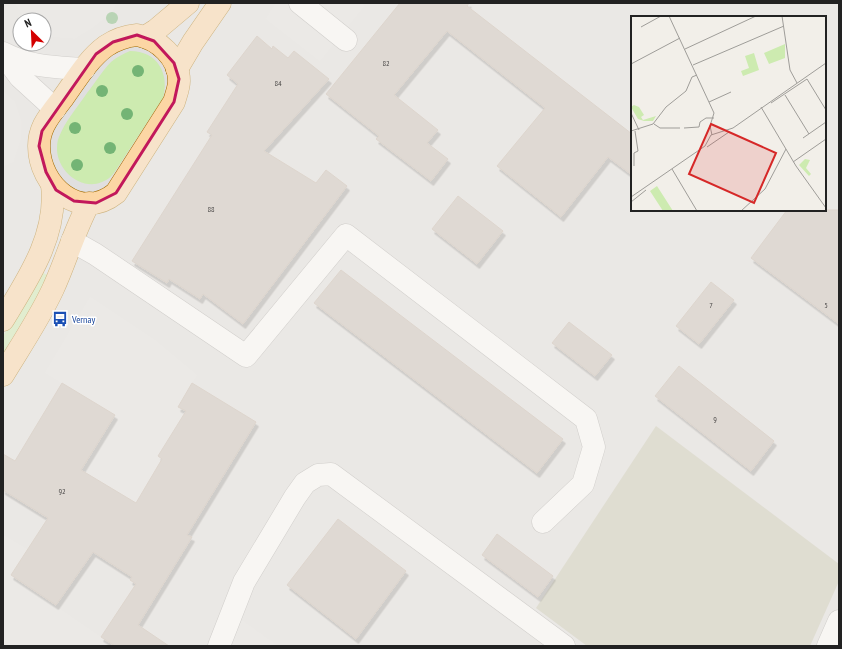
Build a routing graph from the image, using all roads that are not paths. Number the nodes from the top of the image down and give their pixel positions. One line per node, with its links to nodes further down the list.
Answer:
1 (188, 3): 4 (main road)
2 (220, 3): 8 (main road)
3 (300, 3): 5 (street)
4 (146, 37): 7 (main road); 8 (main road)
5 (346, 40)
6 (3, 53): 7 (street); 9 (street)
7 (84, 68): 9 (main road)
8 (177, 69): 11 (main road)
9 (55, 108): 10 (main road)
10 (52, 185): 11 (main road); 13 (main road)
11 (89, 204): 12 (main road)
12 (72, 241): 14 (main road); 15 (street)
13 (3, 320)
14 (3, 375)
15 (543, 522)
16 (839, 621): 19 (street)
17 (219, 646): 18 (street)
18 (564, 646)
19 (828, 646)

